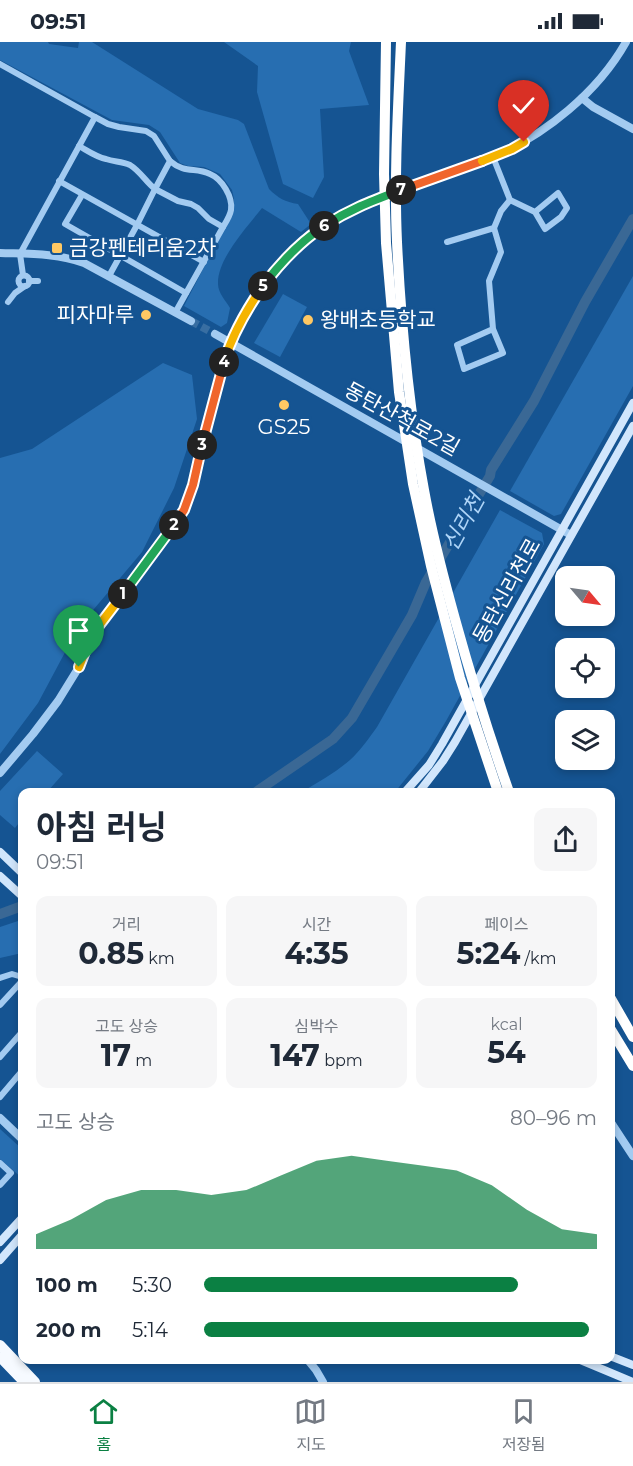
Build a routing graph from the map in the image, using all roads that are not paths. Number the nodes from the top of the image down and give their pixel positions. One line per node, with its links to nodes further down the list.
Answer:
1 (386, 42): 47 (highway, bridge)
2 (401, 42): 48 (highway, bridge)
3 (626, 42): 5 (street)
4 (0, 64): 6 (street)
5 (582, 98): 7 (street); 9 (street)
6 (95, 117): 8 (street); 10 (street)
7 (633, 129)
8 (79, 146): 11 (street); 12 (street)
9 (493, 157): 14 (street); 33 (street)
10 (170, 161): 12 (street); 17 (street)
11 (59, 182): 13 (street); 21 (street)
12 (155, 189): 16 (street); 17 (street)
13 (82, 195): 16 (street); 22 (street)
14 (510, 201): 15 (street); 18 (street)
15 (535, 212): 15 (street)
16 (137, 225): 22 (street); 23 (street)
17 (223, 227): 23 (street)
18 (494, 228): 19 (street); 31 (street)
19 (447, 242)
20 (0, 253): 21 (street)
21 (20, 254): 24 (street); 26 (street)
22 (120, 256): 24 (street); 27 (street)
23 (204, 262): 27 (street)
24 (109, 276): 29 (street)
25 (38, 281): 26 (street)
26 (24, 283): 28 (street)
27 (186, 293): 29 (street)
28 (8, 302)
29 (175, 313): 30 (street)
30 (191, 321)
31 (493, 329): 31 (street)
32 (214, 334): 33 (street, 동탄산척로2길)
33 (231, 343): 38 (street, 동탄산척로2길); 42 (street)
34 (633, 402): 36 (main road, 동탄신리천로)
35 (633, 426): 37 (main road, 동탄신리천로)
36 (577, 502): 37 (main road); 38 (main road, 동탄신리천로)
37 (588, 506): 39 (main road, 동탄신리천로)
38 (562, 530): 39 (street, 동탄산척로2길); 40 (main road, 동탄신리천로)
39 (572, 535): 41 (main road, 동탄신리천로)
40 (547, 556): 41 (main road); 43 (main road, 동탄신리천로)
41 (557, 561): 44 (main road, 동탄신리천로)
42 (0, 773)
43 (422, 773): 44 (main road); 45 (main road, 동탄신리천로)
44 (429, 781): 46 (main road, 동탄신리천로)
45 (409, 788)
46 (423, 788)
47 (497, 788)
48 (508, 788)
49 (0, 852): 50 (main road)
50 (18, 869)
51 (0, 876): 52 (main road)
52 (18, 892)
53 (18, 977): 54 (street)
54 (0, 978)
55 (18, 984): 56 (street)
56 (0, 1005)
57 (615, 1006): 60 (highway)
58 (615, 1036): 62 (highway)
59 (18, 1037): 61 (street)
60 (633, 1037)
61 (0, 1057)
62 (633, 1066)
63 (18, 1076): 64 (street)
64 (0, 1098)
65 (0, 1118): 67 (street)
66 (615, 1129): 68 (street)
67 (18, 1135)
68 (633, 1156)
69 (0, 1163): 70 (street)
70 (0, 1185)
71 (18, 1222): 73 (main road)
72 (18, 1240): 74 (main road)
73 (0, 1242)
74 (0, 1260)
75 (0, 1345): 82 (highway)
76 (0, 1356): 81 (highway)
77 (615, 1358): 80 (main road)
78 (311, 1364): 83 (street)
79 (590, 1364): 84 (main road)
80 (633, 1365)
81 (24, 1382)
82 (35, 1382)
83 (323, 1382)
84 (633, 1382)

